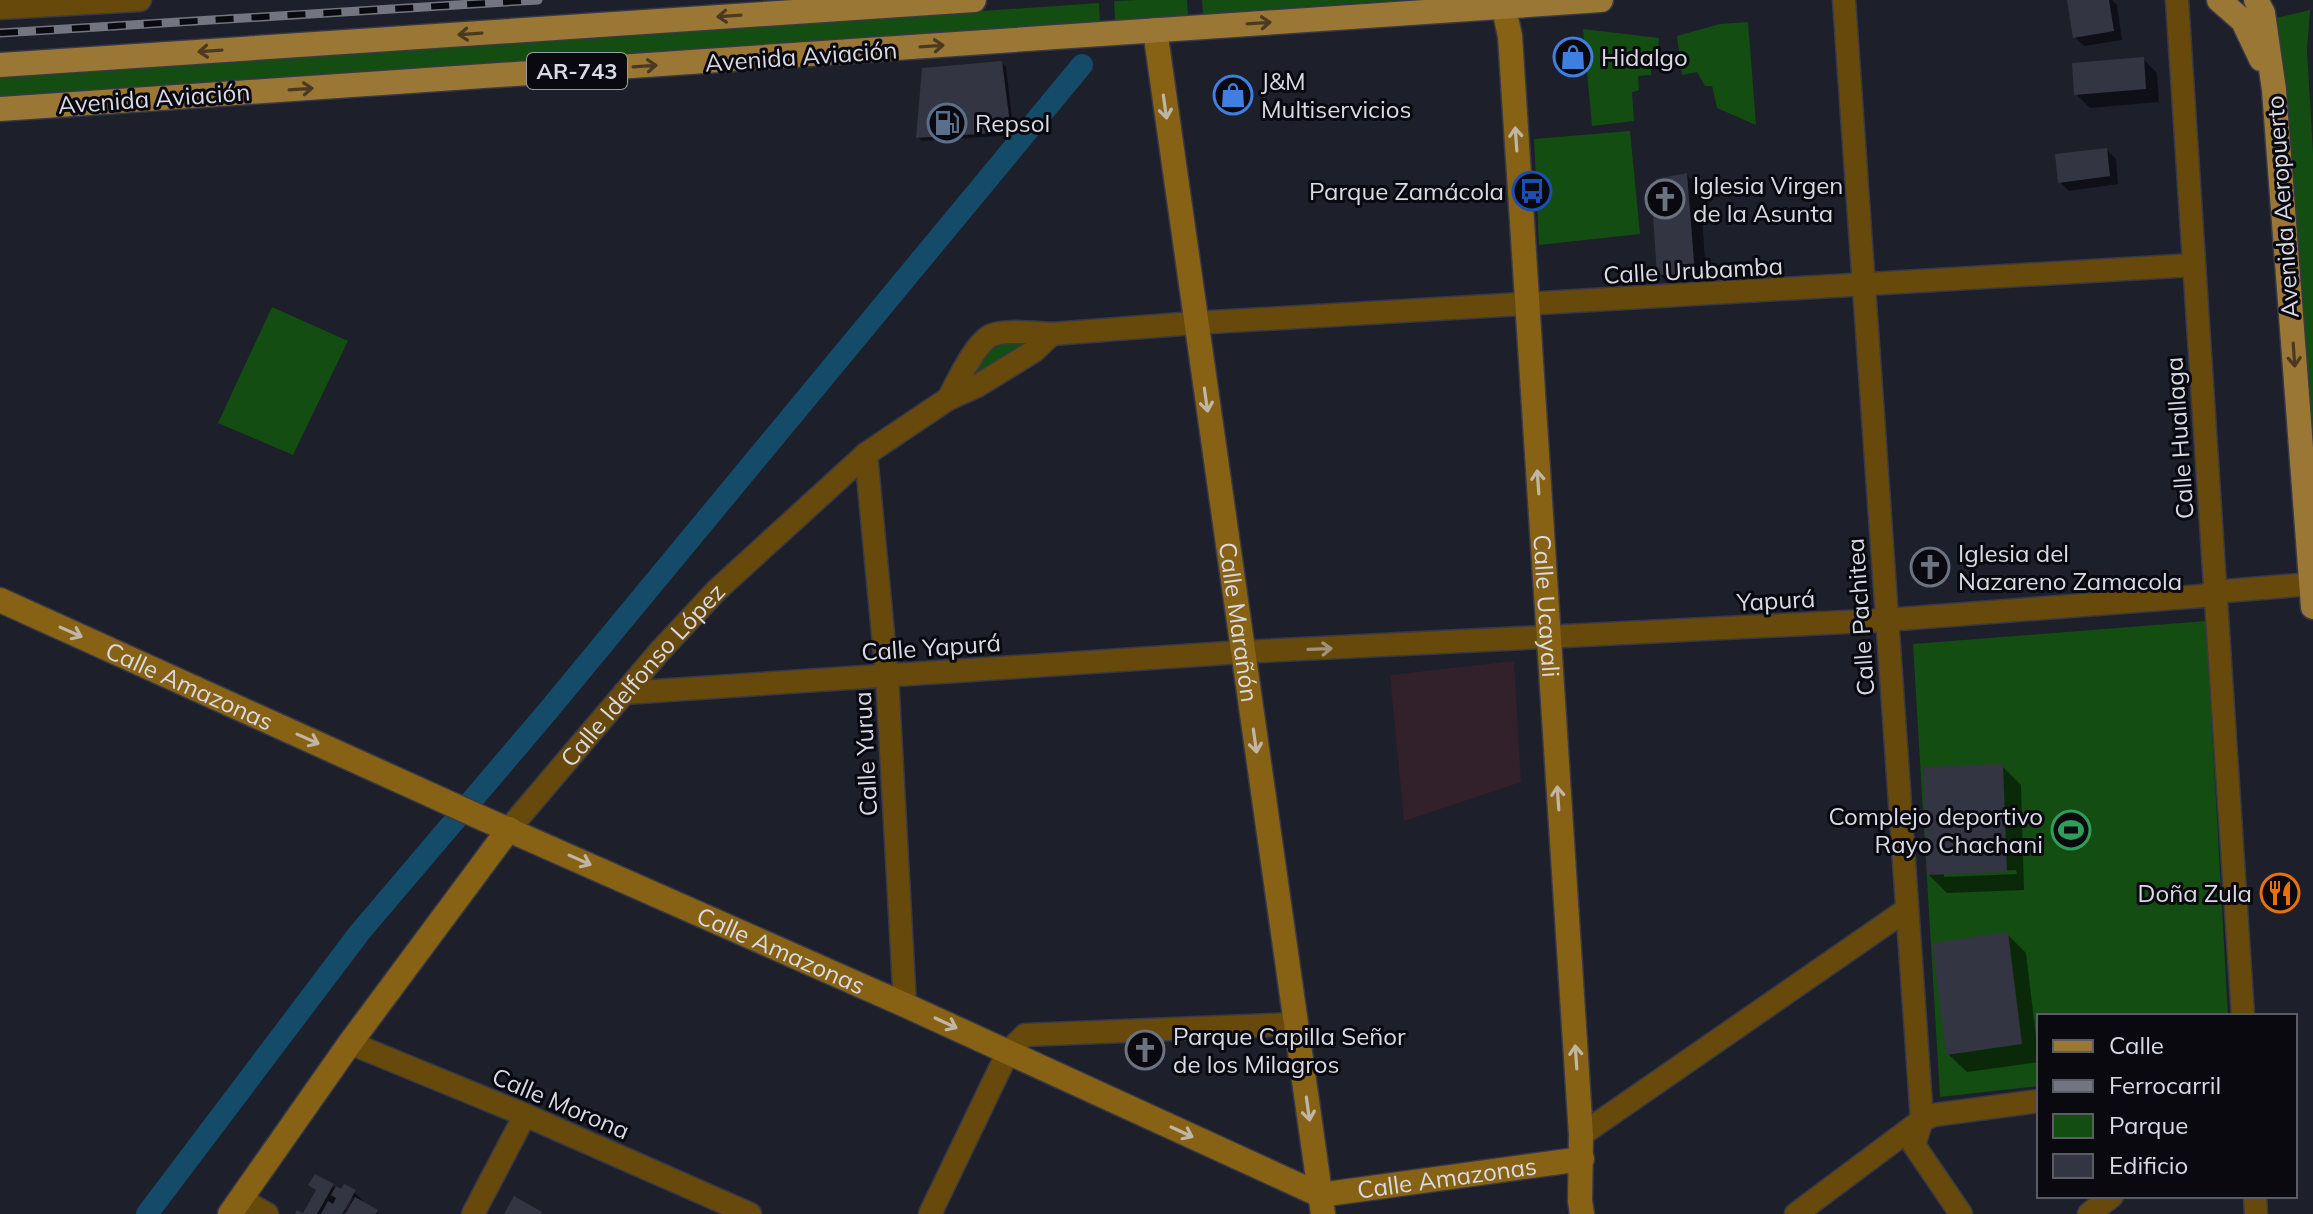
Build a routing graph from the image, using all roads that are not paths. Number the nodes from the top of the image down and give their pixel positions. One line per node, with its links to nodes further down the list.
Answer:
1 (140, 0): 9 (street)
2 (974, 0): 11 (main road, Avenida Aviación / AR-743, one-way to 11)
3 (1601, 0): 8 (main road, Avenida Aviación / AR-743)
4 (1844, 0): 15 (street, Calle Pachitea)
5 (2177, 0): 14 (street, Calle Huallaga)
6 (2219, 0): 12 (main road)
7 (2256, 0): 12 (main road, Avenida Aeropuerto)
8 (1502, 3): 10 (main road, Avenida Aviación / AR-743, one-way to 8); 16 (street, Calle Ucayali, one-way to 8)
9 (0, 8)
10 (1155, 30): 13 (main road, Avenida Aviación / AR-743, one-way to 10); 17 (street, Calle Marañón, one-way to 17)
11 (0, 65)
12 (2274, 90): 21 (main road, Avenida Aeropuerto, one-way to 21)
13 (0, 109)
14 (2194, 265): 15 (street, Calle Urubamba); 22 (street, Calle Huallaga)
15 (1864, 285): 16 (street, Calle Urubamba); 25 (street, Calle Pachitea)
16 (1527, 306): 17 (street, Calle Urubamba); 26 (street, Calle Ucayali, one-way to 16)
17 (1195, 323): 18 (street); 27 (street, Calle Marañón, one-way to 27)
18 (1052, 334): 19 (street, Calle Idelfonso López); 19 (street)
19 (948, 399): 20 (street, Calle Idelfonso López)
20 (866, 454): 28 (street, Calle Yurua); 29 (street, Calle Idelfonso López)
21 (2308, 461): 23 (main road, Avenida Aeropuerto)
22 (2214, 592): 23 (street, Yapurá); 25 (street, Yapurá); 33 (street, Calle Huallaga)
23 (2312, 596)
24 (0, 600): 30 (street, Calle Amazonas, one-way to 30)
25 (1886, 620): 26 (street, Yapurá); 31 (street, Calle Pachitea)
26 (1547, 638): 27 (street, Yapurá, one-way to 26); 40 (street, Calle Ucayali, one-way to 26)
27 (1242, 652): 28 (street, Calle Yapurá); 34 (street, Calle Marañón, one-way to 34)
28 (887, 676): 29 (street, Calle Yapurá); 32 (street, Calle Yurua)
29 (624, 693): 30 (street, Calle Idelfonso López)
30 (509, 829): 32 (street, Calle Amazonas, one-way to 32); 35 (street, Calle Idelfonso López)
31 (1906, 910): 39 (street, Calle Pachitea); 40 (street, Calle Amazonas)
32 (905, 1005): 36 (street, Calle Amazonas, one-way to 36)
33 (2243, 1014)
34 (1296, 1024): 36 (street); 42 (street, Calle Marañón, one-way to 42)
35 (350, 1043): 38 (street, Calle Morona); 43 (street, Calle Idelfonso López)
36 (1008, 1052): 42 (street, Calle Amazonas, one-way to 42); 47 (street)
37 (2037, 1101): 39 (street)
38 (525, 1115): 45 (street); 46 (street, Calle Morona)
39 (1922, 1120): 49 (street); 50 (street, Calle Pachitea)
40 (1582, 1147): 42 (street, Calle Amazonas); 48 (street, Calle Ucayali)
41 (2109, 1198): 51 (street)
42 (1322, 1204)
43 (235, 1207): 44 (street)
44 (267, 1214)
45 (473, 1214)
46 (750, 1214)
47 (930, 1214)
48 (1582, 1214)
49 (1796, 1214)
50 (1961, 1214)
51 (2089, 1214)

